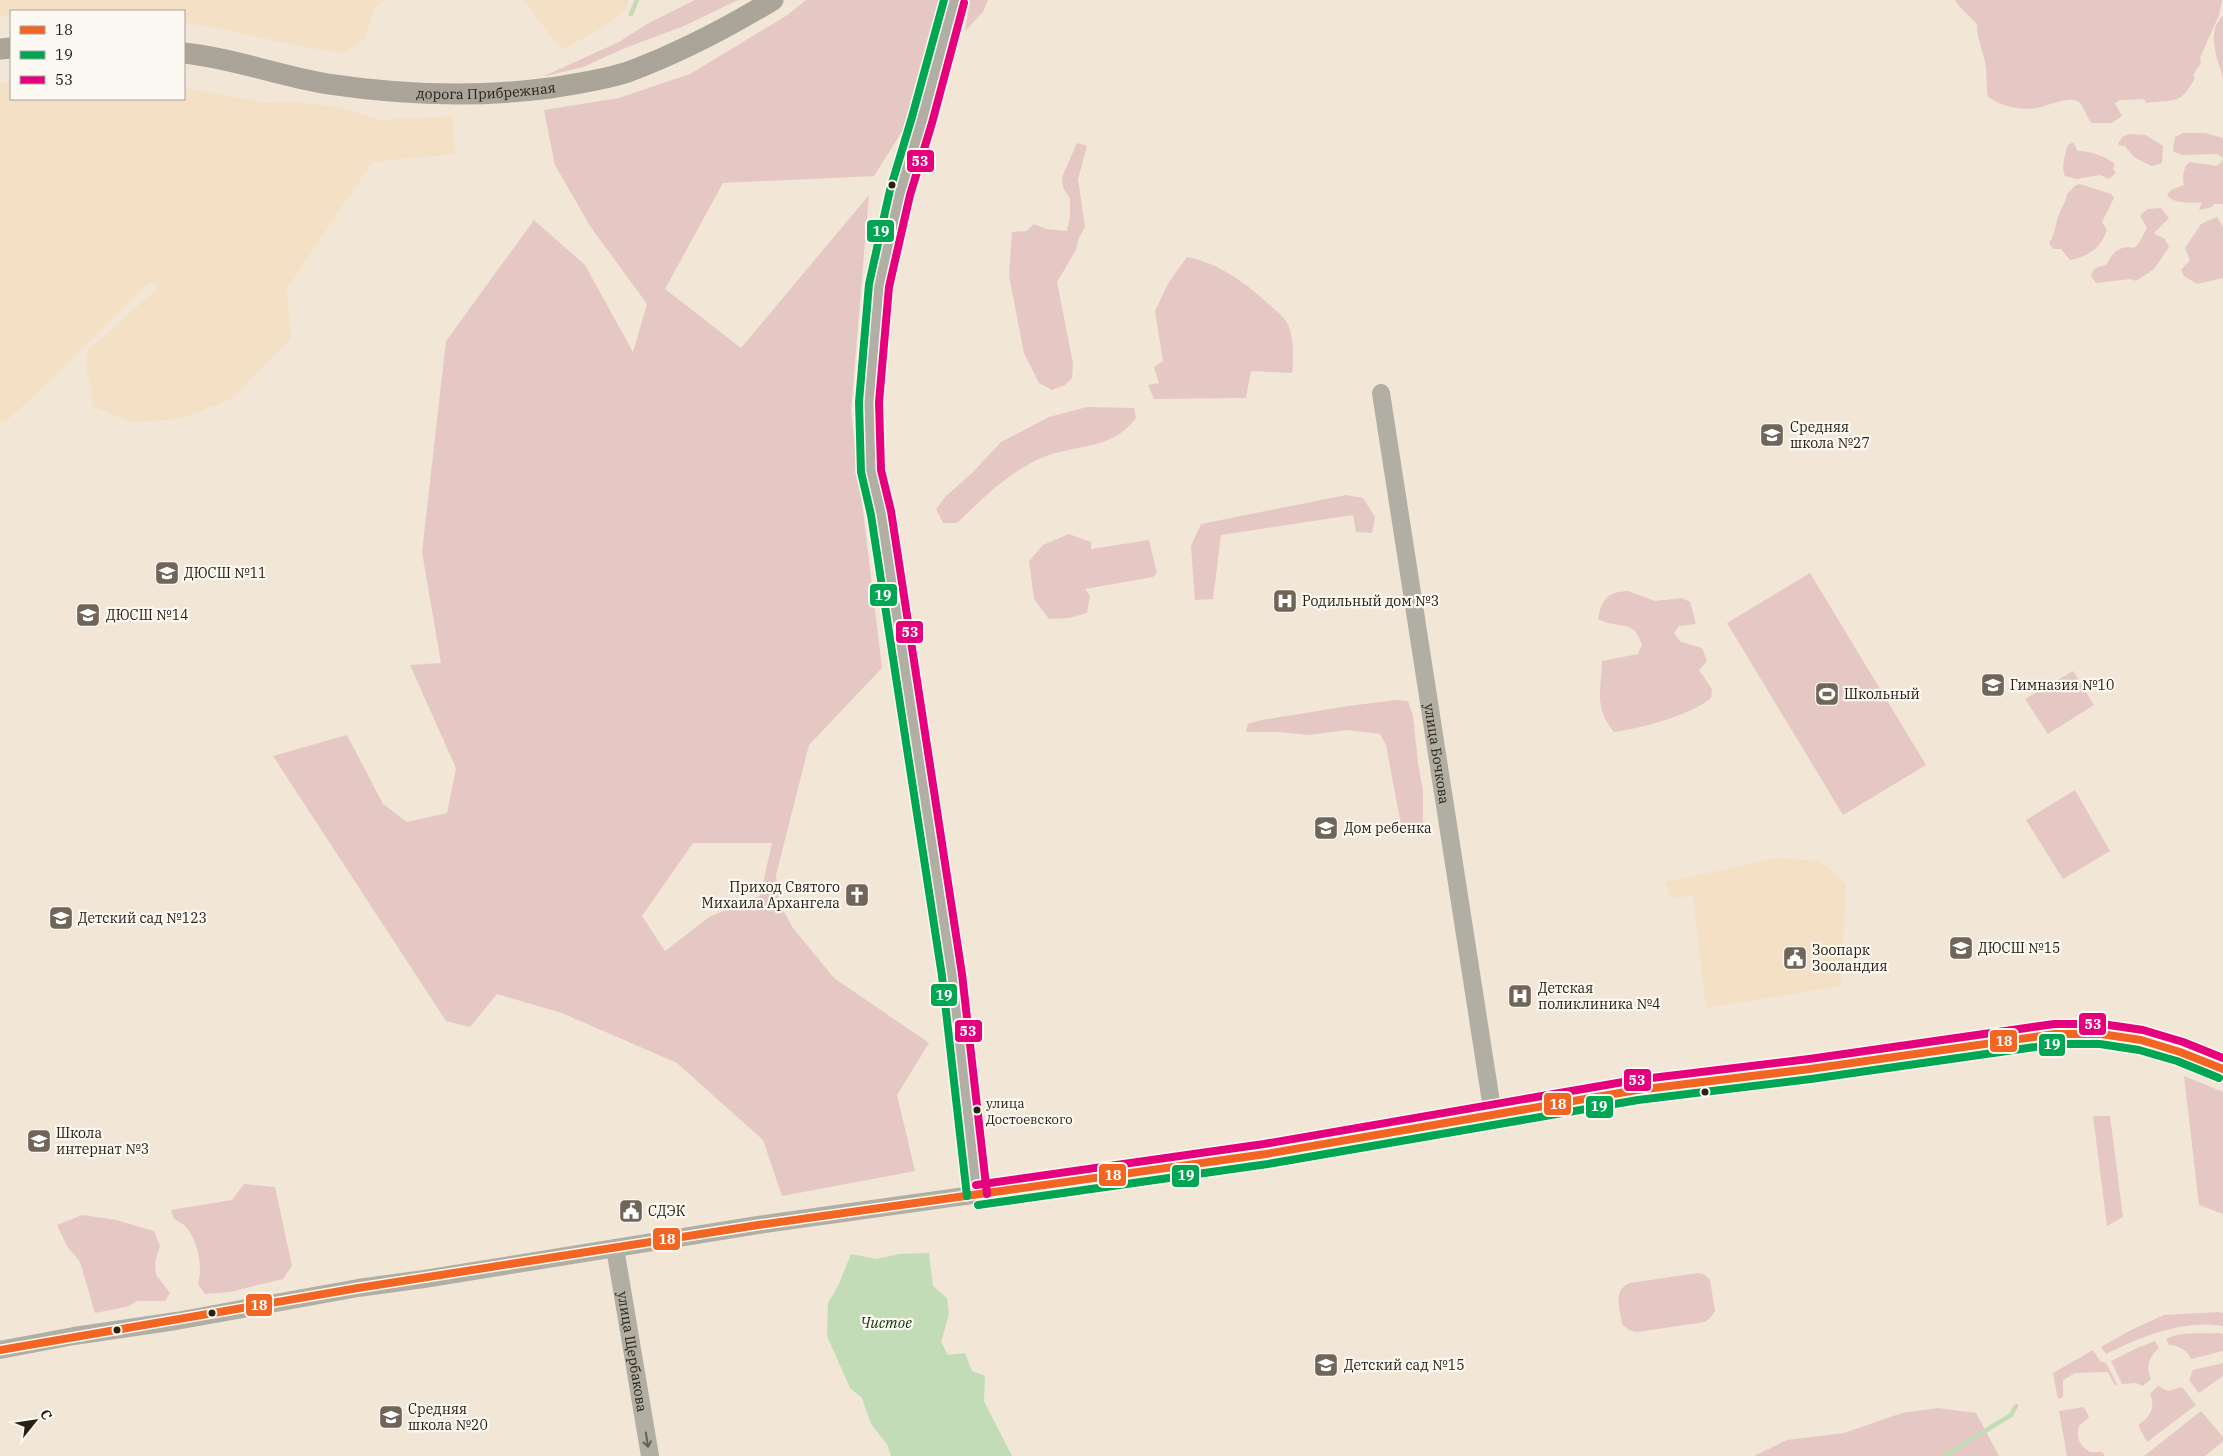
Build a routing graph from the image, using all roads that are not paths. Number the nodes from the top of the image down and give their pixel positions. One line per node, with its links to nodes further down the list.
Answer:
1 (773, 0): 3 (main road, дорога Прибрежная)
2 (954, 0): 7 (street)
3 (185, 53)
4 (1381, 393): 6 (street, улица Бочкова)
5 (2223, 1069): 6 (street)
6 (1494, 1115): 7 (street)
7 (977, 1195): 8 (street)
8 (615, 1248): 9 (street); 10 (street, улица Щербакова, one-way to 10)
9 (0, 1350)
10 (650, 1456)

